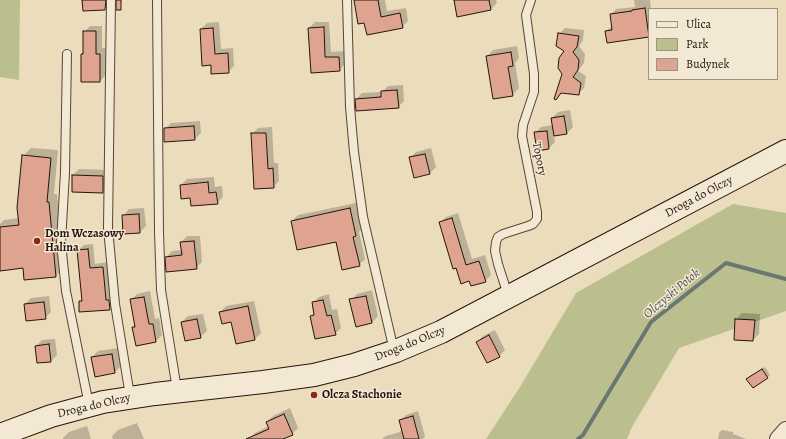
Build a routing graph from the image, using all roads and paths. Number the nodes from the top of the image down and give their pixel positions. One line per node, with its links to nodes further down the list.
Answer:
1 (111, 0): 10 (lane)
2 (157, 0): 9 (lane)
3 (347, 0): 8 (lane)
4 (531, 0): 7 (lane, Topory)
5 (67, 54): 11 (lane)
6 (786, 150): 7 (street, Droga do Olczy)
7 (510, 296): 8 (street, Droga do Olczy)
8 (396, 351): 9 (street, Droga do Olczy)
9 (178, 391): 10 (street, Droga do Olczy)
10 (131, 397): 11 (street, Droga do Olczy)
11 (89, 406): 13 (street, Droga do Olczy)
12 (786, 430): 14 (street)
13 (0, 436)
14 (778, 439)

